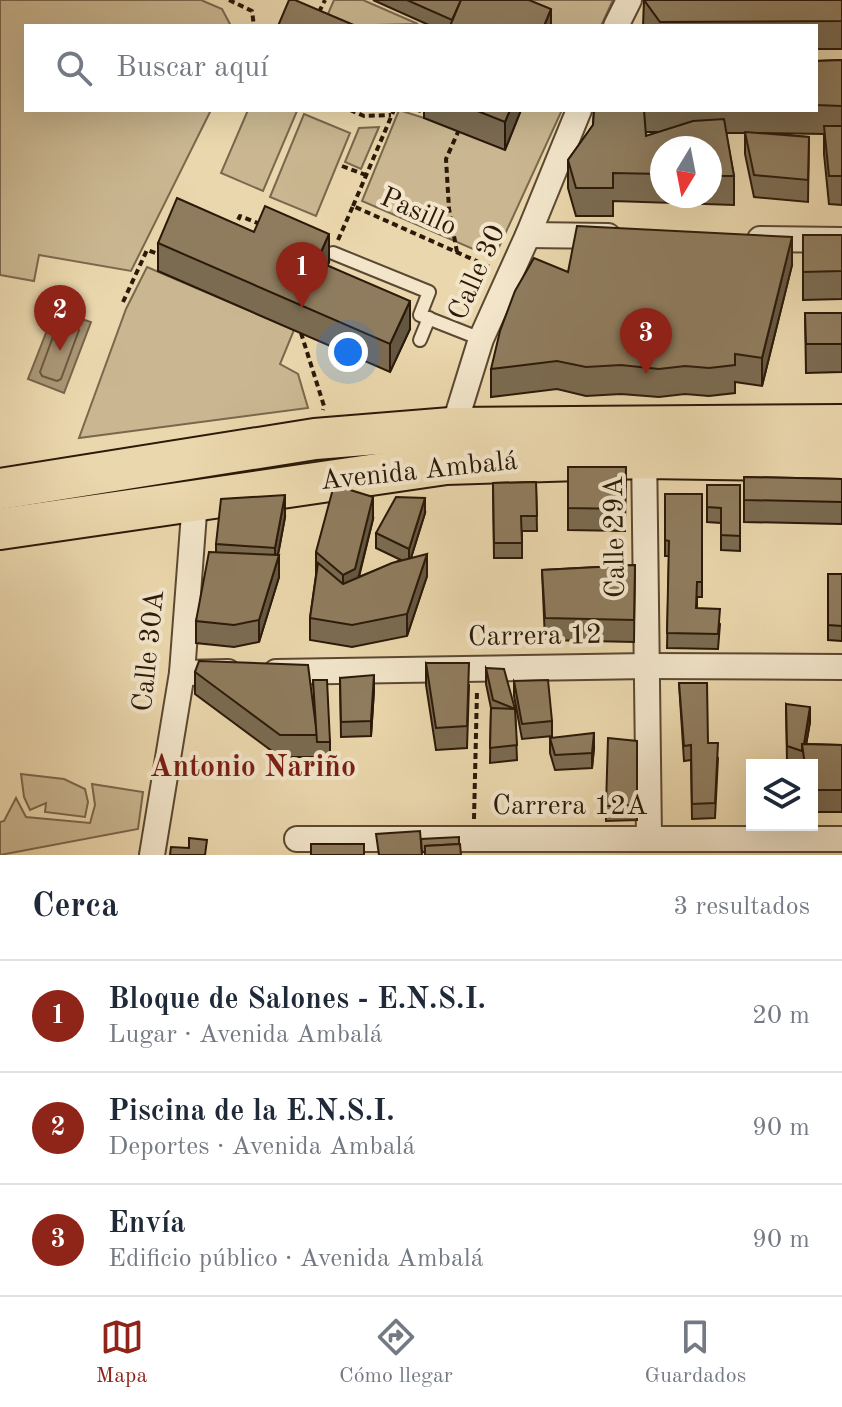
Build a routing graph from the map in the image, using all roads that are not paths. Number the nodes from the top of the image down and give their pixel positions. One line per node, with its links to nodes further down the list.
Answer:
1 (629, 0): 2 (street)
2 (617, 24)
3 (578, 112): 4 (street, Calle 30)
4 (528, 235): 5 (street); 10 (street, Calle 30)
5 (638, 237)
6 (732, 238): 7 (street)
7 (842, 240)
8 (333, 253): 9 (lane)
9 (429, 318): 10 (lane); 11 (lane)
10 (481, 339): 14 (street, Calle 30)
11 (420, 340)
12 (842, 425): 13 (main road, Avenida Ambalá)
13 (644, 442): 14 (main road, Avenida Ambalá); 15 (main road, Avenida Ambalá); 19 (street, Calle 29A)
14 (449, 446): 16 (main road, Avenida Ambalá); 17 (main road, Avenida Ambalá)
15 (842, 461)
16 (0, 489)
17 (195, 500): 18 (main road, Avenida Ambalá); 21 (street, Calle 30A)
18 (0, 529)
19 (648, 666): 20 (street, Carrera 12); 21 (street, Carrera 12); 22 (street, Calle 29A)
20 (842, 667)
21 (182, 673): 26 (street, Calle 30A)
22 (649, 838): 24 (street, Carrera 12A); 25 (street, Carrera 12A)
23 (297, 839): 25 (street, Carrera 12A)
24 (842, 839)
25 (474, 846)
26 (147, 854)

